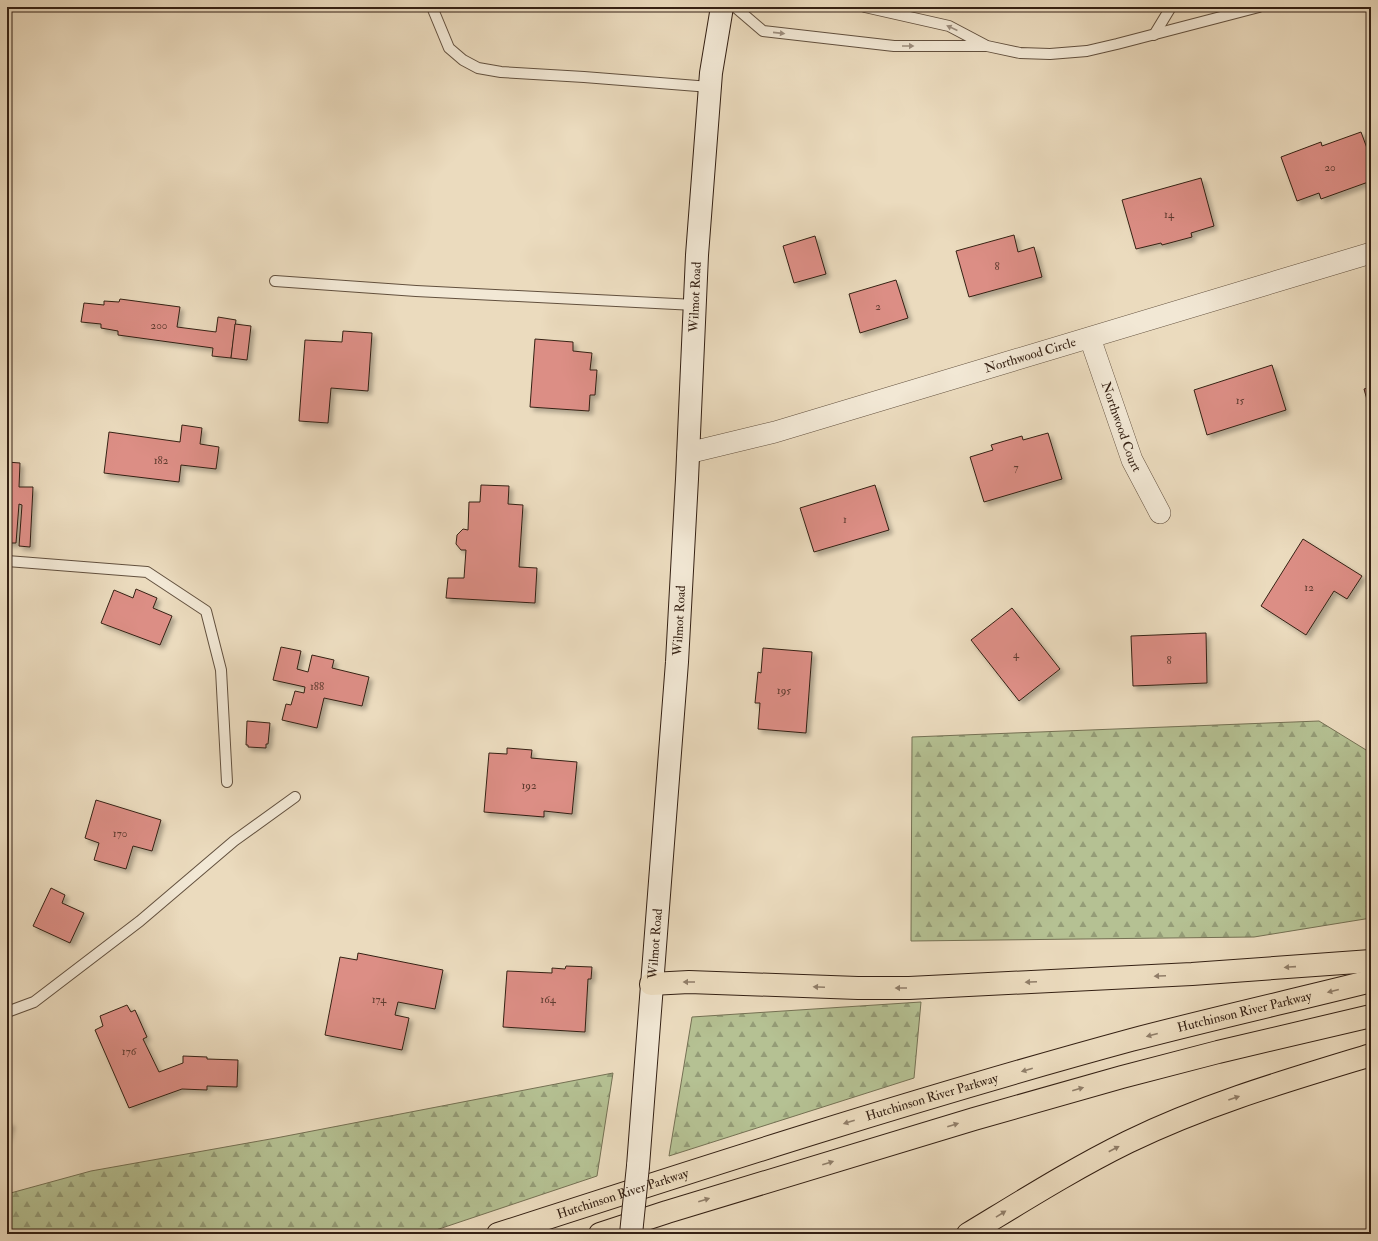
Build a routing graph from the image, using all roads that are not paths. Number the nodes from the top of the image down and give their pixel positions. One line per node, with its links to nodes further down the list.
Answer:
1 (432, 7): 9 (lane)
2 (722, 7): 9 (street, Wilmot Road)
3 (735, 7): 8 (lane, one-way to 8)
4 (865, 7): 8 (lane, one-way to 4)
5 (1171, 7): 7 (lane)
6 (1260, 7): 7 (lane)
7 (1154, 35): 8 (lane)
8 (987, 46)
9 (710, 87): 12 (street, Wilmot Road)
10 (1371, 253): 13 (street, Northwood Circle)
11 (275, 281): 12 (lane)
12 (695, 305): 14 (street, Wilmot Road)
13 (1090, 338): 14 (street, Northwood Circle); 15 (street, Northwood Court)
14 (688, 453): 21 (street, Wilmot Road)
15 (1160, 513)
16 (7, 561): 17 (lane)
17 (227, 782)
18 (295, 797): 22 (lane)
19 (1371, 961): 21 (highway, one-way to 21)
20 (1371, 982): 25 (highway, Hutchinson River Parkway, one-way to 25)
21 (651, 984): 27 (street, Wilmot Road, bridge)
22 (7, 1012)
23 (1371, 1016): 26 (highway, one-way to 23)
24 (1371, 1055): 28 (highway, one-way to 24)
25 (498, 1234)
26 (600, 1234)
27 (631, 1234)
28 (968, 1234)

